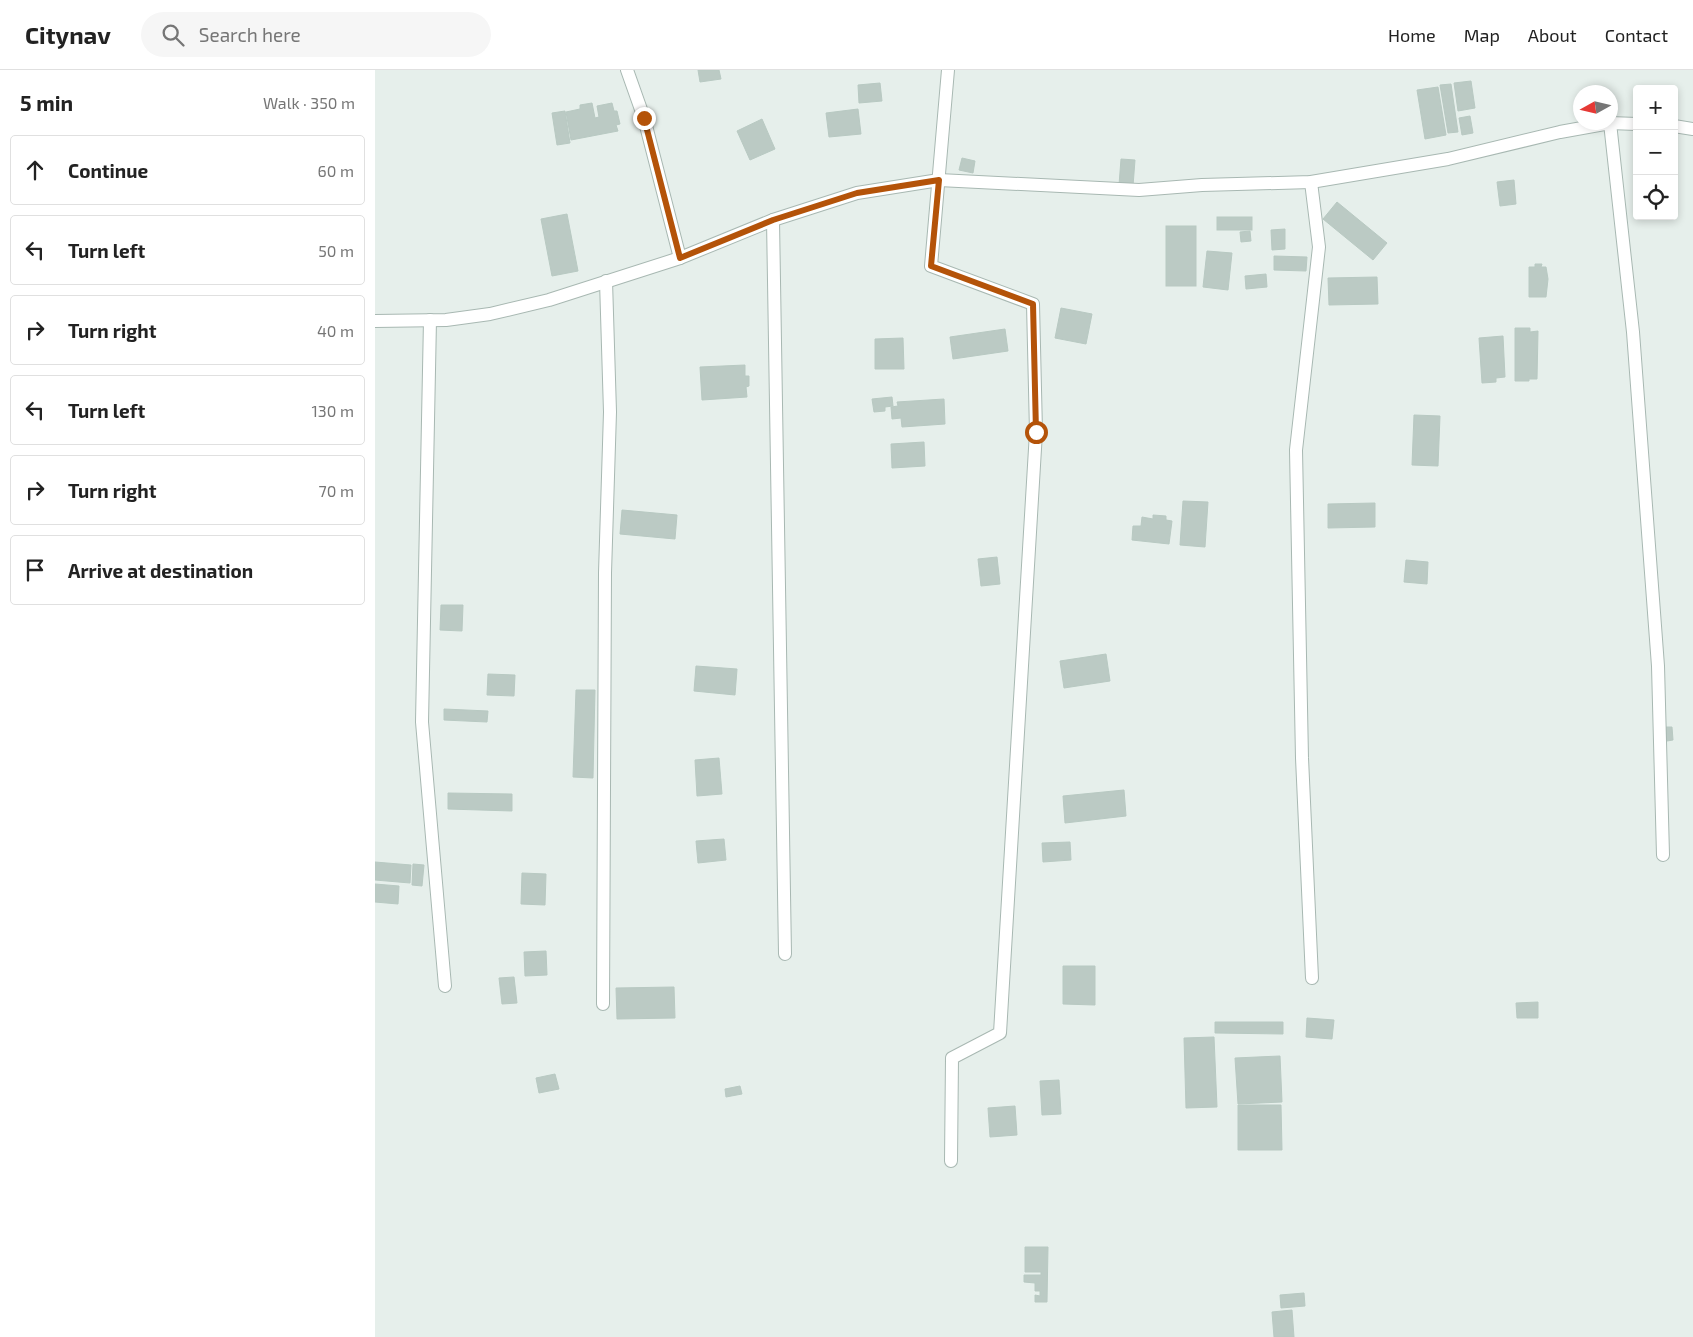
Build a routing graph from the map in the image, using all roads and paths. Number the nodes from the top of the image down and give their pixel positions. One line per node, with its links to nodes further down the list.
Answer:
1 (627, 70): 12 (street)
2 (948, 70): 9 (street)
3 (1618, 123): 4 (street)
4 (1633, 124)
5 (1678, 127): 6 (street)
6 (1693, 129)
7 (1573, 130): 10 (street)
8 (1611, 130): 16 (street)
9 (939, 180): 10 (street); 11 (street); 21 (street)
10 (1311, 182): 18 (street)
11 (773, 220): 12 (street); 17 (street)
12 (680, 258): 13 (street)
13 (606, 282): 14 (street); 20 (street)
14 (430, 320): 15 (street); 19 (street)
15 (375, 321)
16 (1663, 855)
17 (785, 954)
18 (1312, 978)
19 (445, 986)
20 (603, 1004)
21 (951, 1161)

